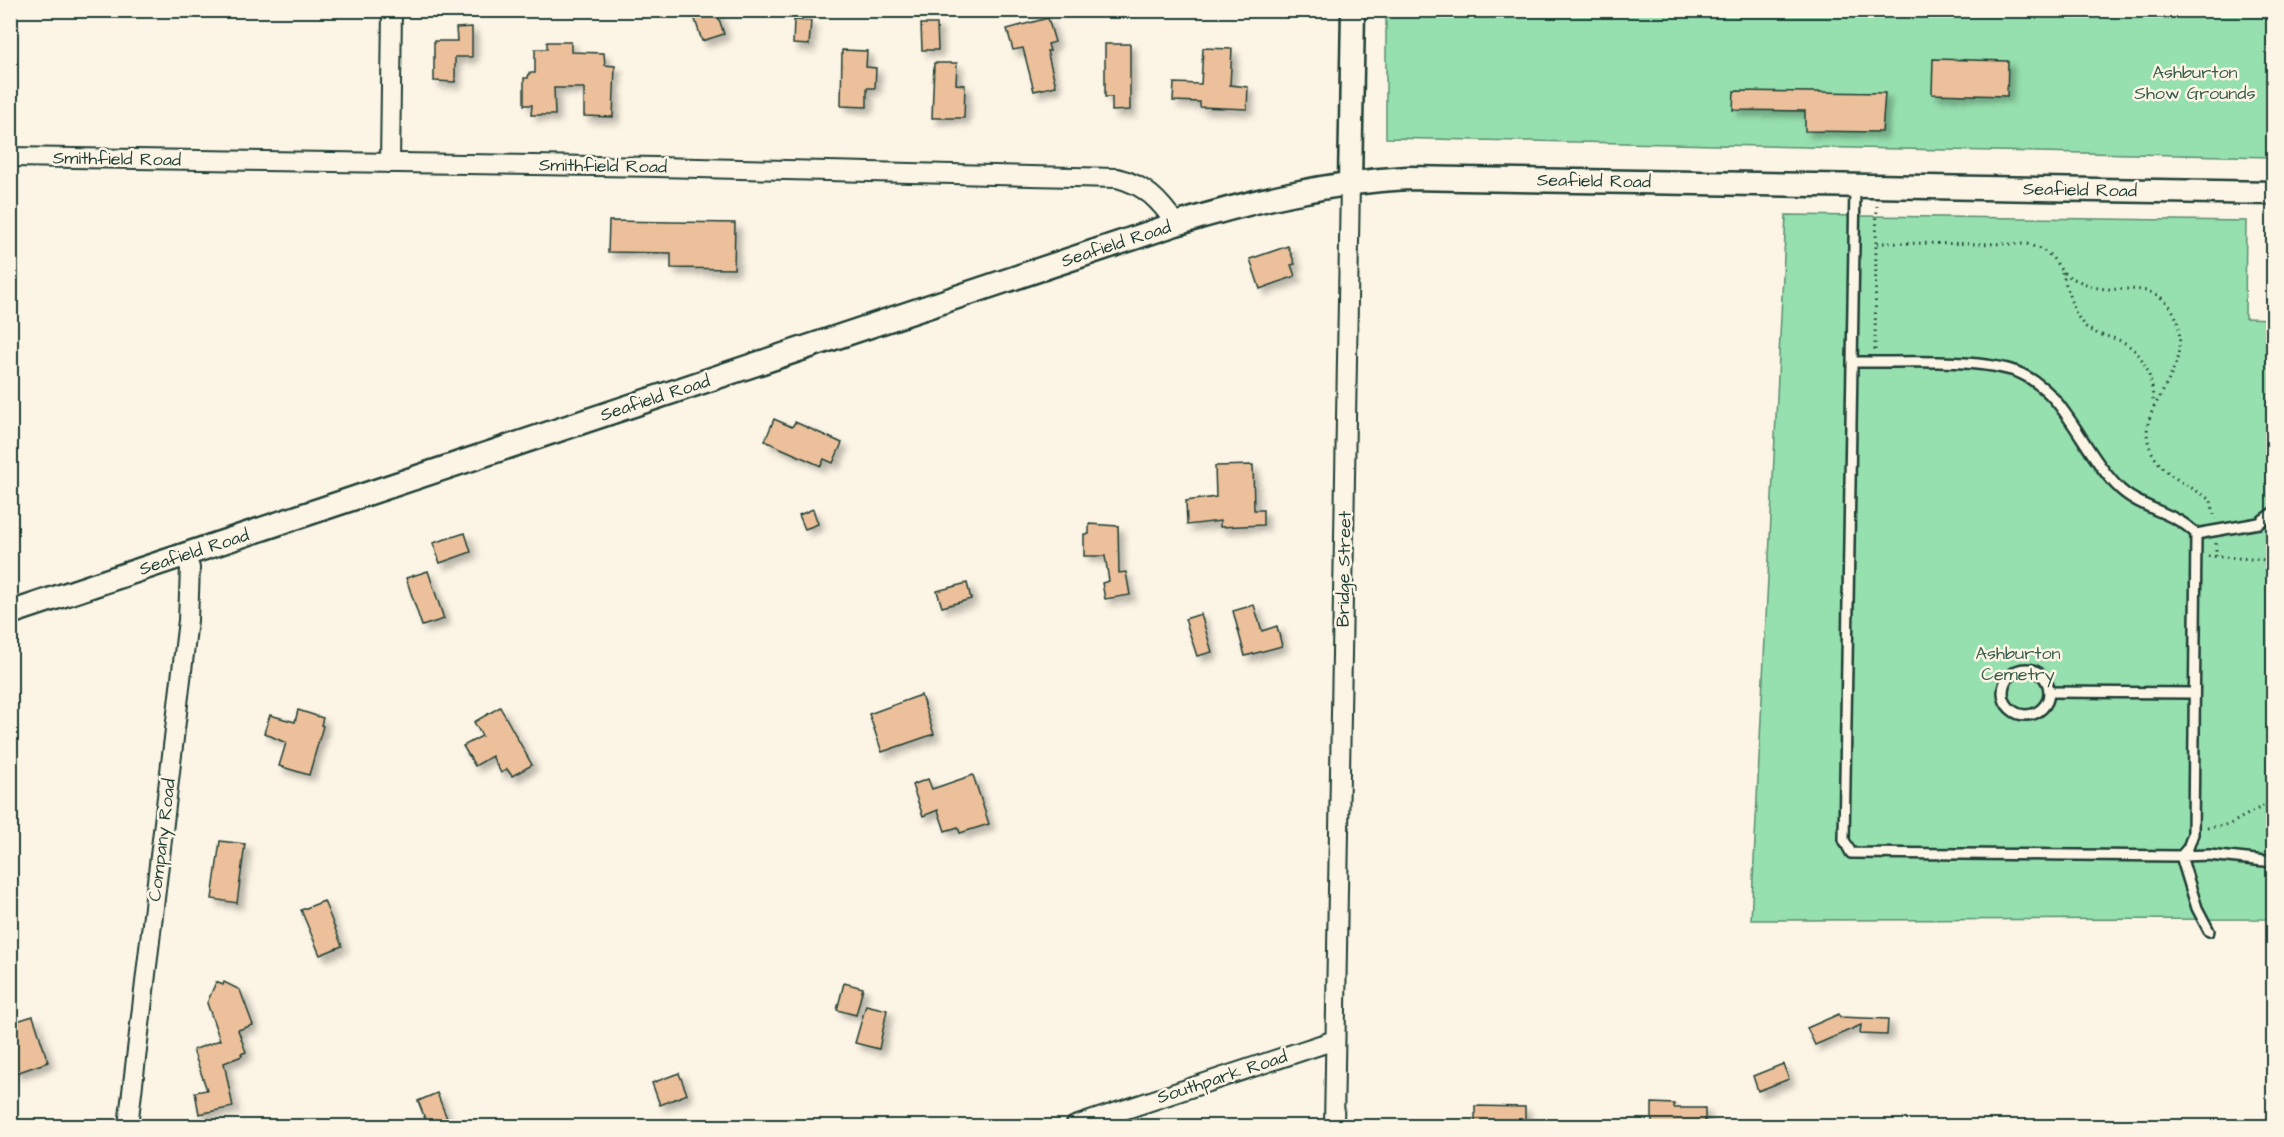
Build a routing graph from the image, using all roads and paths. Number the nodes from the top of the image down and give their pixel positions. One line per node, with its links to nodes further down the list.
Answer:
1 (392, 10): 4 (street)
2 (1353, 10): 5 (street, Bridge Street)
3 (10, 157): 4 (street, Smithfield Road)
4 (390, 163): 8 (street, Smithfield Road)
5 (1350, 183): 6 (street, Seafield Road); 8 (street, Seafield Road); 31 (street, Bridge Street)
6 (1867, 186): 7 (street, Seafield Road); 9 (path); 11 (lane)
7 (2274, 193)
8 (1176, 224): 17 (street, Seafield Road)
9 (1876, 243): 10 (path); 12 (path)
10 (2062, 272): 13 (path); 13 (path)
11 (1852, 362): 12 (lane); 28 (lane)
12 (1874, 363): 16 (lane)
13 (2153, 405): 15 (path)
14 (2274, 512): 15 (lane)
15 (2216, 531): 16 (lane); 19 (path)
16 (2196, 534): 18 (lane)
17 (184, 555): 21 (street, Seafield Road); 32 (street, Company Road)
18 (2196, 555): 19 (path); 23 (lane)
19 (2216, 556): 20 (path)
20 (2274, 565)
21 (10, 613)
22 (2049, 692): 22 (lane); 23 (lane)
23 (2194, 693): 27 (lane)
24 (2274, 752): 25 (path)
25 (2274, 777)
26 (2274, 800): 27 (path)
27 (2193, 829): 28 (lane)
28 (2181, 856): 29 (lane); 30 (lane)
29 (2274, 862)
30 (2209, 931)
31 (1335, 1040): 33 (street, Southpark Road); 34 (street, Bridge Street)
32 (128, 1126)
33 (1075, 1126)
34 (1334, 1126)

